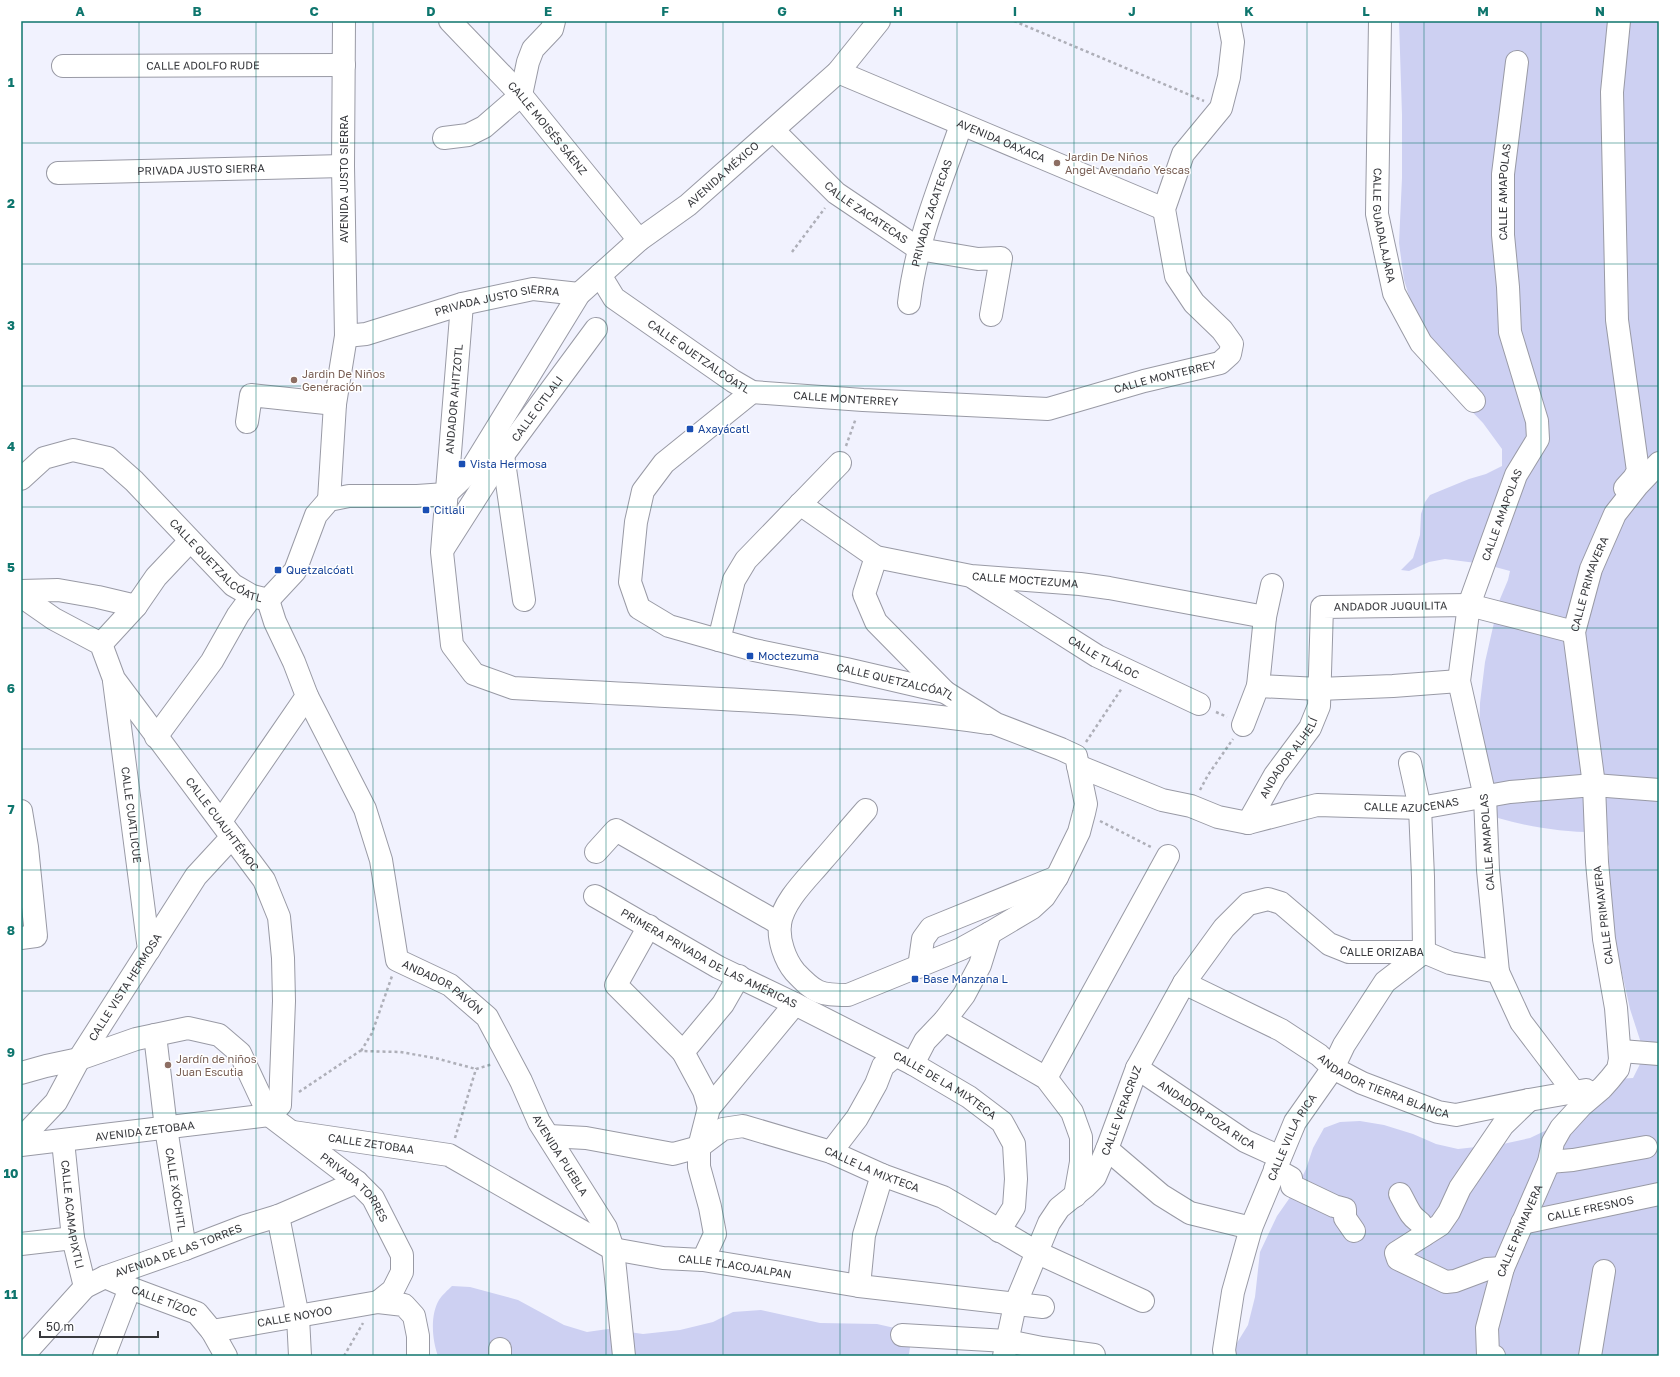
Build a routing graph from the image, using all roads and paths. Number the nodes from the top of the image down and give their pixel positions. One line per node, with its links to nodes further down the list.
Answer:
1 (344, 21): 10 (street, AVENIDA JUSTO SIERRA)
2 (450, 21): 13 (street, CALLE MOISÉS SÁENZ)
3 (554, 21): 13 (street)
4 (879, 21): 12 (street, AVENIDA MÉXICO)
5 (1014, 21): 14 (path)
6 (1229, 21): 14 (street, CALLE MONTERREY)
7 (1380, 21): 36 (street, CALLE GUADALAJARA)
8 (1619, 21): 46 (street)
9 (1517, 62): 56 (street, CALLE AMAPOLAS)
10 (344, 65): 11 (street, CALLE ADOLFO RUDE); 18 (street, AVENIDA JUSTO SIERRA)
11 (63, 66)
12 (838, 72): 15 (street, AVENIDA OAXACA); 16 (street, AVENIDA MÉXICO)
13 (521, 95): 17 (street); 22 (street, CALLE MOISÉS SÁENZ)
14 (1220, 108): 21 (street, CALLE MONTERREY)
15 (961, 125): 21 (street, AVENIDA OAXACA); 23 (street, PRIVADA ZACATECAS)
16 (773, 130): 20 (street, CALLE ZACATECAS); 22 (street, AVENIDA MÉXICO)
17 (444, 138)
18 (343, 166): 19 (street, PRIVADA JUSTO SIERRA); 33 (street, AVENIDA JUSTO SIERRA)
19 (58, 173)
20 (836, 193): 23 (street, CALLE ZACATECAS); 24 (path)
21 (1164, 209): 35 (street, CALLE MONTERREY)
22 (639, 240): 25 (street, AVENIDA MÉXICO)
23 (919, 249): 28 (street, PRIVADA ZACATECAS); 30 (street, CALLE ZACATECAS)
24 (792, 252)
25 (600, 275): 26 (street, AVENIDA MÉXICO); 27 (street)
26 (579, 294): 29 (street, PRIVADA JUSTO SIERRA); 31 (street, AVENIDA MÉXICO)
27 (614, 298): 32 (street); 34 (street, CALLE QUETZALCÓATL)
28 (909, 303)
29 (462, 304): 33 (street, PRIVADA JUSTO SIERRA); 43 (street, ANDADOR AHITZOTL)
30 (990, 316)
31 (563, 322): 32 (street); 43 (street)
32 (596, 328): 39 (street, CALLE CITLALI)
33 (346, 336): 37 (street, AVENIDA JUSTO SIERRA)
34 (752, 392): 35 (street, CALLE MONTERREY); 60 (street, CALLE QUETZALCÓATL)
35 (863, 400): 40 (path)
36 (1474, 401)
37 (335, 404): 38 (street); 44 (street, AVENIDA JUSTO SIERRA)
38 (247, 422)
39 (503, 455): 48 (street, CALLE CITLALI); 55 (street)
40 (840, 463): 45 (street)
41 (1659, 463): 46 (street, CALLE PRIMAVERA)
42 (21, 479): 47 (street, CALLE QUETZALCÓATL)
43 (446, 494): 44 (street); 48 (street)
44 (329, 500): 54 (street, CALLE QUETZALCÓATL)
45 (800, 504): 49 (street, CALLE MOCTEZUMA); 60 (street)
46 (1616, 514): 59 (street, CALLE PRIMAVERA)
47 (190, 541): 54 (street, CALLE QUETZALCÓATL); 57 (street)
48 (442, 552): 70 (street, CALLE QUETZALCÓATL)
49 (876, 557): 50 (street, CALLE MOCTEZUMA); 67 (street)
50 (971, 576): 58 (street, CALLE MOCTEZUMA); 62 (street, CALLE TLÁLOC)
51 (1272, 585): 58 (street)
52 (21, 590): 57 (street)
53 (21, 596): 61 (street)
54 (260, 598): 68 (street); 72 (street)
55 (524, 600)
56 (1469, 605): 59 (street); 64 (street, CALLE AMAPOLAS); 66 (street, ANDADOR JUQUILITA)
57 (136, 606): 61 (street)
58 (1265, 618): 65 (street)
59 (1574, 632): 75 (street, CALLE PRIMAVERA)
60 (719, 640): 67 (street, CALLE QUETZALCÓATL)
61 (101, 644): 63 (street, CALLE CUAUHTÉMOC)
62 (1133, 673): 69 (street, CALLE TLÁLOC); 73 (path)
63 (114, 679): 72 (street, CALLE CUAUHTÉMOC); 95 (street, CALLE CUATLICUE)
64 (1459, 681): 66 (street); 77 (street, CALLE AMAPOLAS)
65 (1258, 686): 66 (street); 71 (street)
66 (1319, 689): 83 (street, ANDADOR ALHELÍ)
67 (945, 692): 70 (street, CALLE QUETZALCÓATL)
68 (307, 696): 84 (street, CALLE VISTA HERMOSA); 97 (street)
69 (1199, 704): 71 (path)
70 (996, 724): 73 (street)
71 (1243, 725): 78 (path)
72 (156, 737): 84 (street, CALLE CUAUHTÉMOC)
73 (1077, 761): 78 (street); 82 (street)
74 (1410, 763): 79 (street)
75 (1594, 785): 76 (street, CALLE AZUCENAS); 77 (street, CALLE AZUCENAS); 108 (street, CALLE PRIMAVERA)
76 (1659, 790)
77 (1485, 797): 79 (street, CALLE AZUCENAS); 99 (street, CALLE AMAPOLAS)
78 (1191, 806): 83 (street, CALLE AZUCENAS)
79 (1420, 808): 83 (street, CALLE AZUCENAS); 96 (street)
80 (866, 810): 91 (street)
81 (21, 811): 85 (street)
82 (1084, 813): 87 (path); 88 (street)
83 (1248, 823)
84 (226, 829): 95 (street, CALLE VISTA HERMOSA); 123 (street, CALLE CUAUHTÉMOC)
85 (23, 833): 94 (street)
86 (596, 852): 91 (street)
87 (1168, 856): 118 (street)
88 (1057, 877): 93 (street); 98 (street)
89 (595, 896): 92 (street, PRIMERA PRIVADA DE LAS AMÉRICAS)
90 (1281, 902): 96 (street, CALLE ORIZABA); 101 (street, CALLE VERACRUZ)
91 (780, 924): 102 (street)
92 (649, 926): 100 (street, PRIMERA PRIVADA DE LAS AMÉRICAS); 109 (street)
93 (990, 933): 98 (street); 105 (street)
94 (29, 937)
95 (149, 950): 111 (street, CALLE VISTA HERMOSA)
96 (1424, 952): 99 (street, CALLE ORIZABA); 115 (street, CALLE VILLA RICA)
97 (397, 960): 107 (path, ANDADOR PAVÓN); 112 (street, ANDADOR PAVÓN)
98 (919, 966): 102 (street)
99 (1498, 972): 120 (street)
100 (739, 976): 103 (street, PRIMERA PRIVADA DE LAS AMÉRICAS); 109 (street)
101 (1184, 983): 114 (street, CALLE VERACRUZ); 115 (street, ANDADOR TIERRA BLANCA)
102 (848, 995): 104 (street)
103 (795, 1004): 104 (street, PRIMERA PRIVADA DE LAS AMÉRICAS); 122 (street)
104 (824, 1019): 113 (street, CALLE DE LA MIXTECA)
105 (944, 1020): 113 (street); 118 (street)
106 (155, 1035): 111 (street); 123 (street); 124 (street, CALLE XÓCHITL)
107 (360, 1051): 116 (path); 123 (path)
108 (1621, 1051): 110 (street); 119 (street, CALLE PRIMAVERA)
109 (683, 1052): 122 (street)
110 (1659, 1054)
111 (79, 1059): 117 (street); 127 (street, CALLE VISTA HERMOSA)
112 (510, 1059): 116 (path); 126 (street, AVENIDA PUEBLA)
113 (904, 1060): 133 (street); 146 (street, CALLE DE LA MIXTECA)
114 (1136, 1068): 132 (street, CALLE VERACRUZ); 136 (street, ANDADOR POZA RICA)
115 (1333, 1068): 121 (street, ANDADOR TIERRA BLANCA); 136 (street, CALLE VILLA RICA)
116 (476, 1069): 134 (path)
117 (21, 1073)
118 (1046, 1078): 141 (street)
119 (1602, 1088): 120 (street, ANDADOR TIERRA BLANCA); 135 (street, CALLE PRIMAVERA)
120 (1574, 1092): 121 (street, ANDADOR TIERRA BLANCA)
121 (1529, 1100): 147 (street)
122 (709, 1108): 130 (street)
123 (274, 1110): 124 (street, AVENIDA ZETOBAA); 125 (street, PRIVADA TORRES)
124 (166, 1128): 128 (street, AVENIDA ZETOBAA); 151 (street, CALLE XÓCHITL)
125 (293, 1132): 134 (street, CALLE ZETOBAA); 138 (street, PRIVADA TORRES)
126 (549, 1136): 130 (street, CALLE LA MIXTECA); 150 (street, AVENIDA PUEBLA)
127 (21, 1139)
128 (63, 1141): 129 (street, AVENIDA ZETOBAA); 148 (street, CALLE ACAMAPIXTLI)
129 (21, 1145)
130 (700, 1147): 133 (street, CALLE LA MIXTECA); 153 (street)
131 (1646, 1147): 135 (street)
132 (1107, 1149): 141 (street, CALLE VERACRUZ); 144 (street)
133 (831, 1152): 137 (street, CALLE LA MIXTECA)
134 (449, 1156): 150 (street, CALLE TLACOJALPAN)
135 (1549, 1162): 143 (street, CALLE PRIMAVERA)
136 (1277, 1163): 144 (street, CALLE VILLA RICA); 145 (street, ANDADOR POZA RICA)
137 (882, 1175): 146 (street, CALLE LA MIXTECA); 157 (street)
138 (357, 1182): 142 (street, AVENIDA DE LAS TORRES); 161 (street, PRIVADA TORRES)
139 (1400, 1194): 147 (street)
140 (1659, 1194): 143 (street, CALLE FRESNOS)
141 (1075, 1196): 152 (street, CALLE VERACRUZ)
142 (278, 1216): 151 (street, AVENIDA DE LAS TORRES); 164 (street)
143 (1522, 1223): 154 (street, CALLE PRIMAVERA)
144 (1251, 1228): 176 (street, CALLE VILLA RICA)
145 (1354, 1231)
146 (999, 1232): 152 (street, CALLE LA MIXTECA)
147 (1424, 1235): 154 (street)
148 (73, 1238): 149 (street); 158 (street, CALLE ACAMAPIXTLI)
149 (21, 1244)
150 (613, 1249): 153 (street, CALLE TLACOJALPAN); 175 (street, AVENIDA PUEBLA)
151 (185, 1250): 156 (street, AVENIDA DE LAS TORRES)
152 (1038, 1253): 160 (street, CALLE LA MIXTECA); 162 (street, CALLE VERACRUZ)
153 (702, 1260): 157 (street, CALLE TLACOJALPAN)
154 (1503, 1268): 177 (street, CALLE PRIMAVERA)
155 (1604, 1270): 178 (street)
156 (106, 1277): 158 (street, AVENIDA DE LAS TORRES); 159 (street, CALLE TÍZOC)
157 (859, 1286): 162 (street, CALLE TLACOJALPAN)
158 (84, 1287): 168 (street, AVENIDA DE LAS TORRES)
159 (130, 1288): 165 (street, CALLE TÍZOC); 170 (street)
160 (1143, 1301)
161 (378, 1302): 164 (street, CALLE NOYOO); 173 (path); 174 (street)
162 (1015, 1305): 163 (street, CALLE TLACOJALPAN); 167 (street, CALLE VERACRUZ)
163 (1043, 1307)
164 (298, 1317): 165 (street, CALLE NOYOO); 172 (street)
165 (212, 1331): 171 (street, CALLE TÍZOC)
166 (902, 1335): 167 (street)
167 (1006, 1349): 169 (street)
168 (25, 1353)
169 (1094, 1355)
170 (104, 1356)
171 (226, 1356)
172 (300, 1356)
173 (344, 1356)
174 (418, 1356)
175 (624, 1356)
176 (1225, 1356)
177 (1491, 1356)
178 (1590, 1356)

